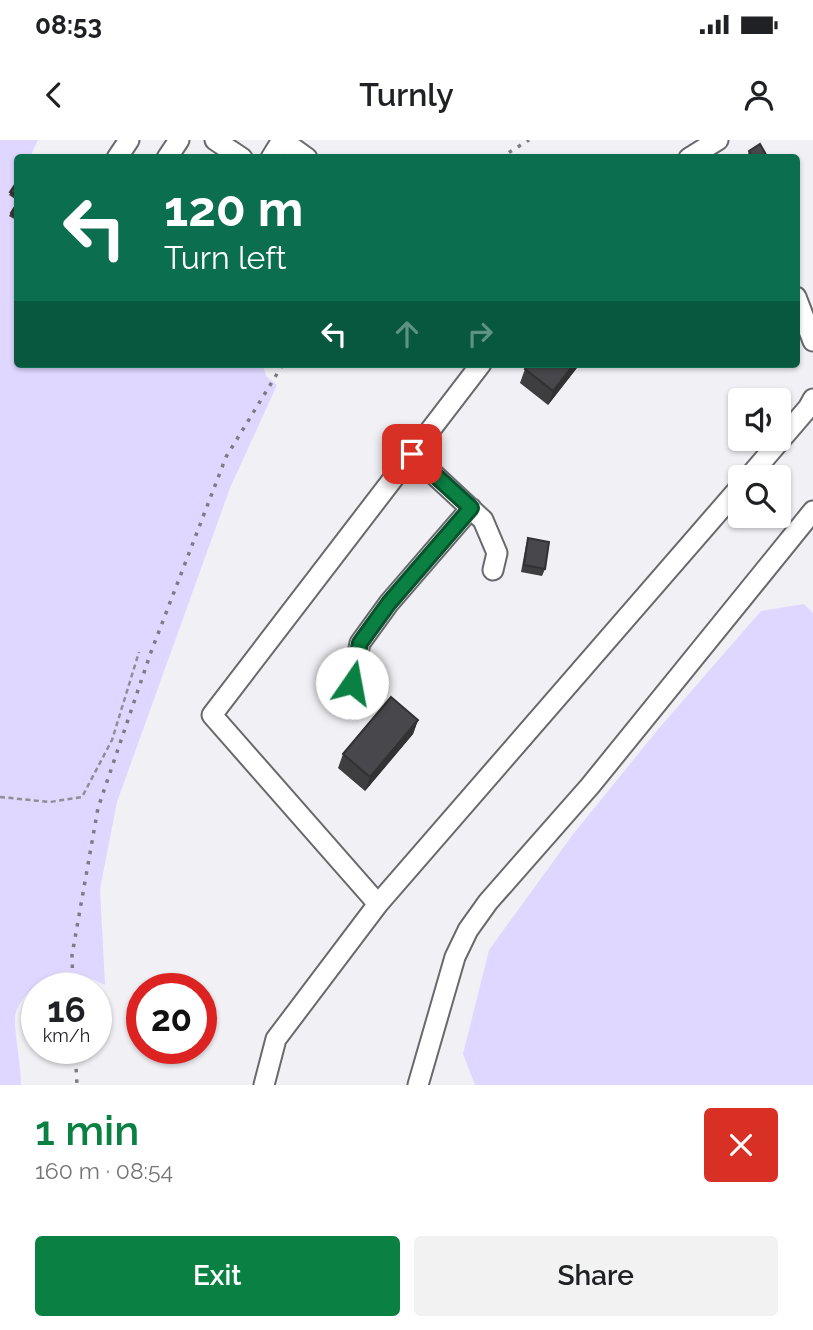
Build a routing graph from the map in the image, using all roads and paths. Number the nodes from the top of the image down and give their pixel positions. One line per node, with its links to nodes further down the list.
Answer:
1 (215, 140): 4 (lane)
2 (282, 140): 5 (lane)
3 (718, 140): 6 (lane)
4 (236, 154)
5 (301, 154)
6 (699, 154)
7 (800, 307): 8 (lane)
8 (813, 341)
9 (478, 368): 11 (lane)
10 (813, 400): 12 (lane)
11 (412, 454): 14 (lane); 20 (lane)
12 (759, 465)
13 (728, 501): 20 (lane)
14 (471, 508): 16 (lane); 18 (lane)
15 (813, 511): 22 (lane)
16 (493, 570)
17 (139, 652): 19 (path)
18 (352, 708)
19 (0, 797)
20 (378, 904): 21 (lane)
21 (264, 1085)
22 (418, 1085)

